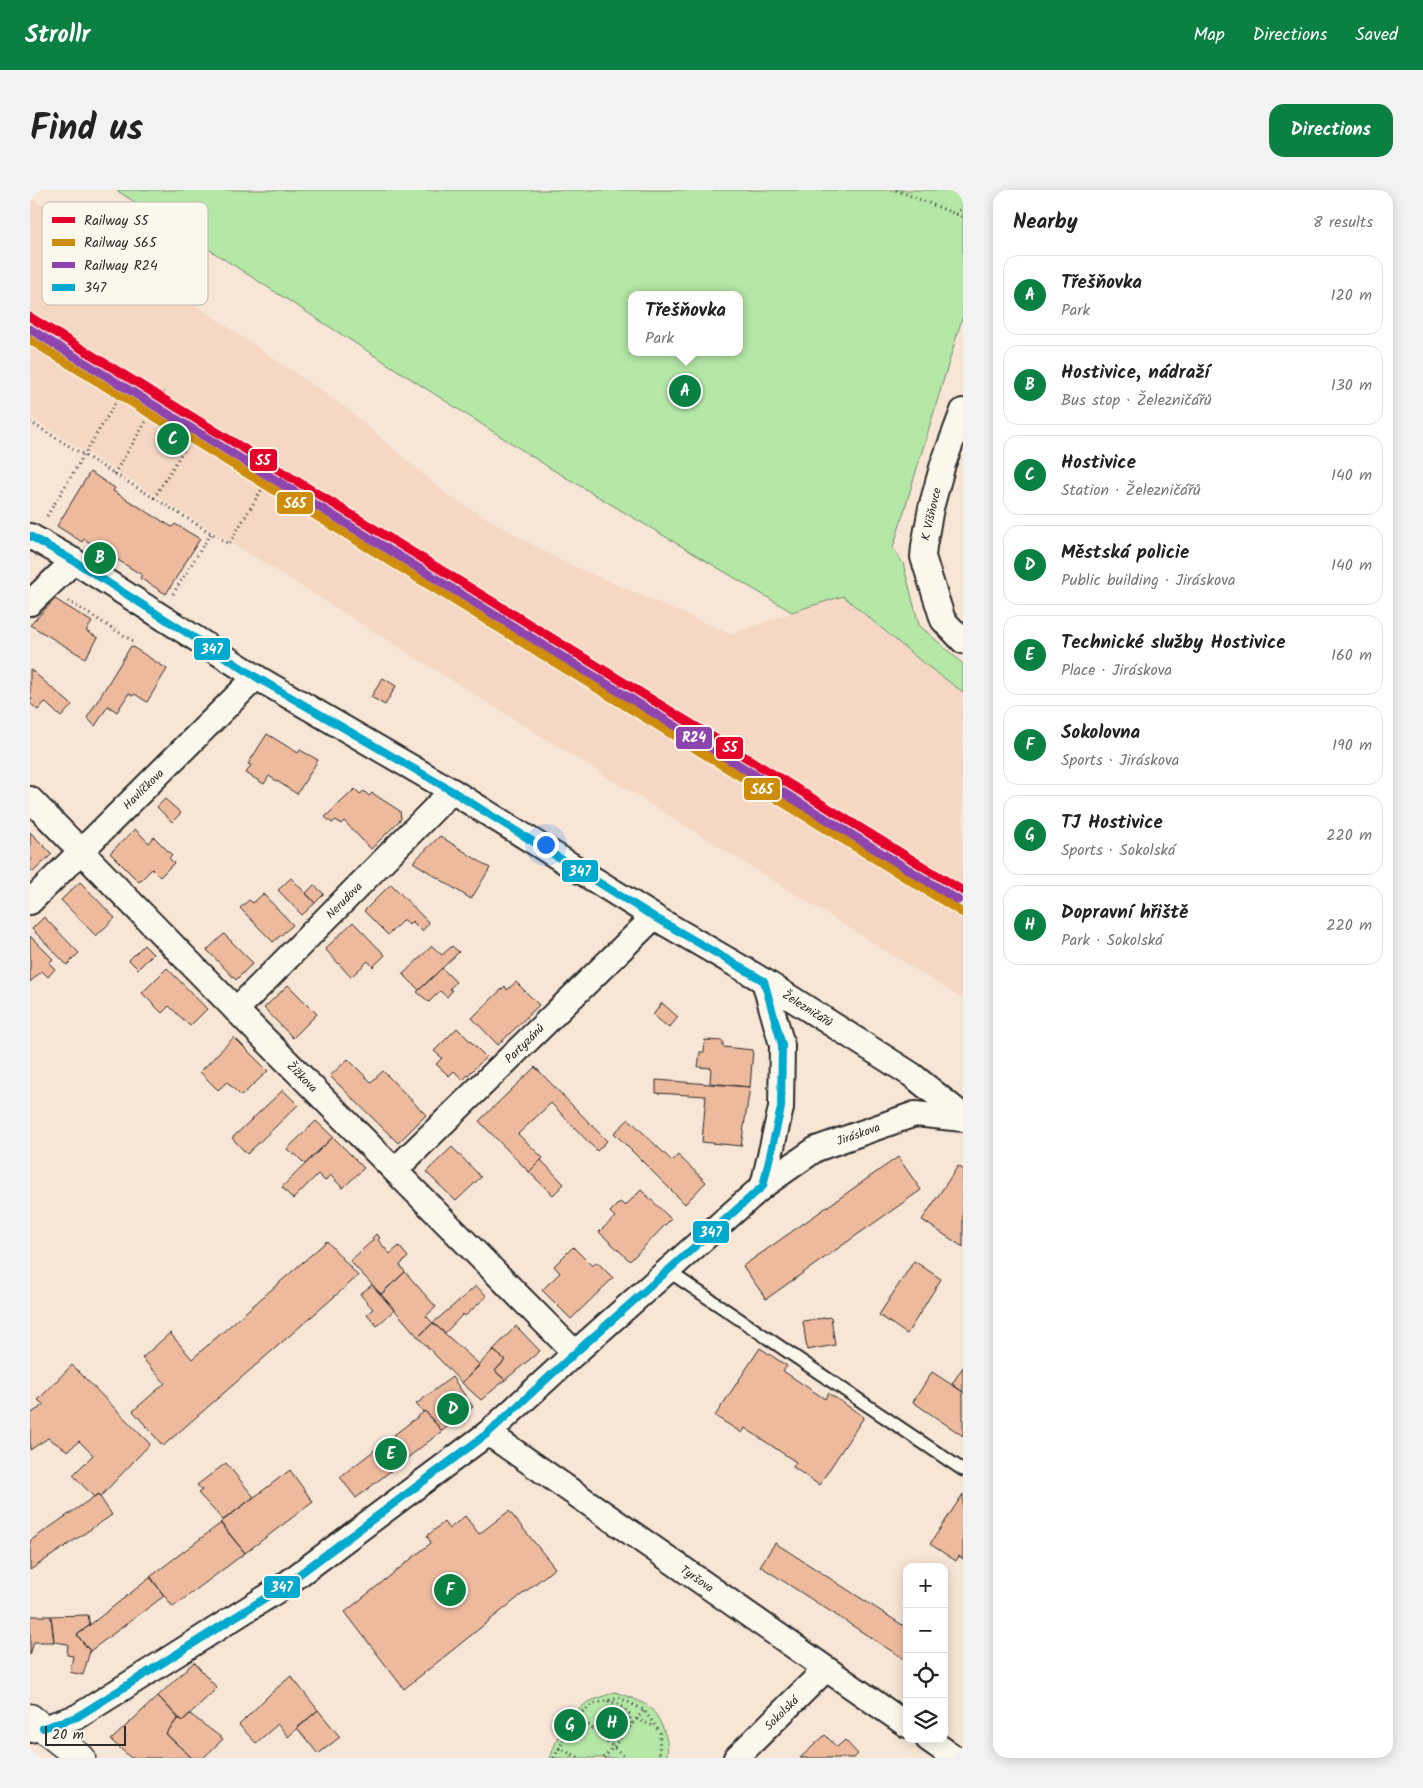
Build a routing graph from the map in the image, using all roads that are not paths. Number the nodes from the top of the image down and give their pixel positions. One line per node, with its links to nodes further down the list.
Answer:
1 (963, 411): 5 (street, K Višňovce)
2 (36, 529): 3 (street, Železničářů)
3 (74, 561): 4 (street); 6 (street, Železničářů)
4 (38, 595)
5 (963, 641)
6 (256, 677): 7 (street, Železničářů); 9 (street, Havlíčkova)
7 (452, 791): 11 (street, Železničářů); 13 (street, Nerudova)
8 (30, 800): 9 (street, Žižkova)
9 (82, 851): 10 (street, Havlíčkova); 13 (street, Žižkova)
10 (30, 902)
11 (654, 917): 12 (street, Železničářů); 15 (street, Partyzánů)
12 (764, 981): 14 (street, Železničářů); 16 (street)
13 (236, 1010): 15 (street, Žižkova)
14 (963, 1118): 16 (street, Jiráskova)
15 (395, 1170): 18 (street, Žižkova)
16 (763, 1186): 17 (street, Jiráskova)
17 (668, 1271): 18 (street, Jiráskova); 20 (lane)
18 (575, 1353): 19 (street, Jiráskova)
19 (488, 1433): 21 (street, Tyršova); 23 (street, Jiráskova)
20 (963, 1470)
21 (826, 1669): 22 (street, Tyršova); 26 (street, Sokolská)
22 (903, 1722)
23 (34, 1726): 25 (main road)
24 (934, 1743): 27 (street)
25 (81, 1758)
26 (736, 1758)
27 (956, 1758)

